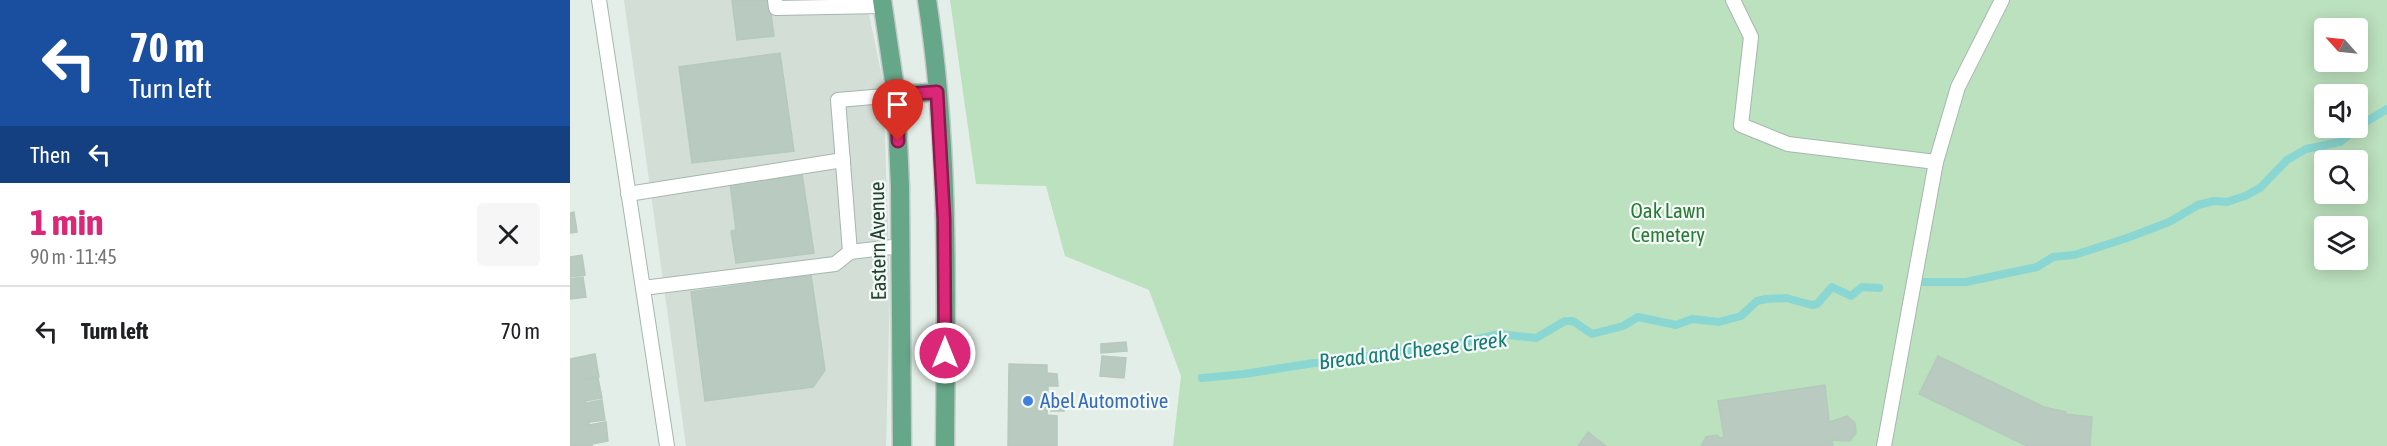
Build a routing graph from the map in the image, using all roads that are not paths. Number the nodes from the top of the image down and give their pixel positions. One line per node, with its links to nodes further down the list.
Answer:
1 (599, 0): 13 (lane)
2 (775, 0): 7 (lane)
3 (927, 0): 9 (main road)
4 (1733, 0): 12 (lane)
5 (2002, 0): 12 (lane)
6 (883, 3): 8 (lane); 10 (main road, Eastern Avenue)
7 (809, 4): 8 (lane)
8 (834, 4)
9 (937, 92): 10 (main road); 19 (main road)
10 (896, 95): 11 (lane); 14 (main road, Eastern Avenue)
11 (843, 160): 13 (lane); 15 (lane)
12 (1936, 162): 20 (lane)
13 (628, 194): 16 (lane)
14 (901, 246): 15 (lane); 18 (main road, Eastern Avenue)
15 (850, 252): 16 (lane)
16 (643, 288): 17 (lane)
17 (667, 446)
18 (902, 446)
19 (945, 446)
20 (1884, 446)

